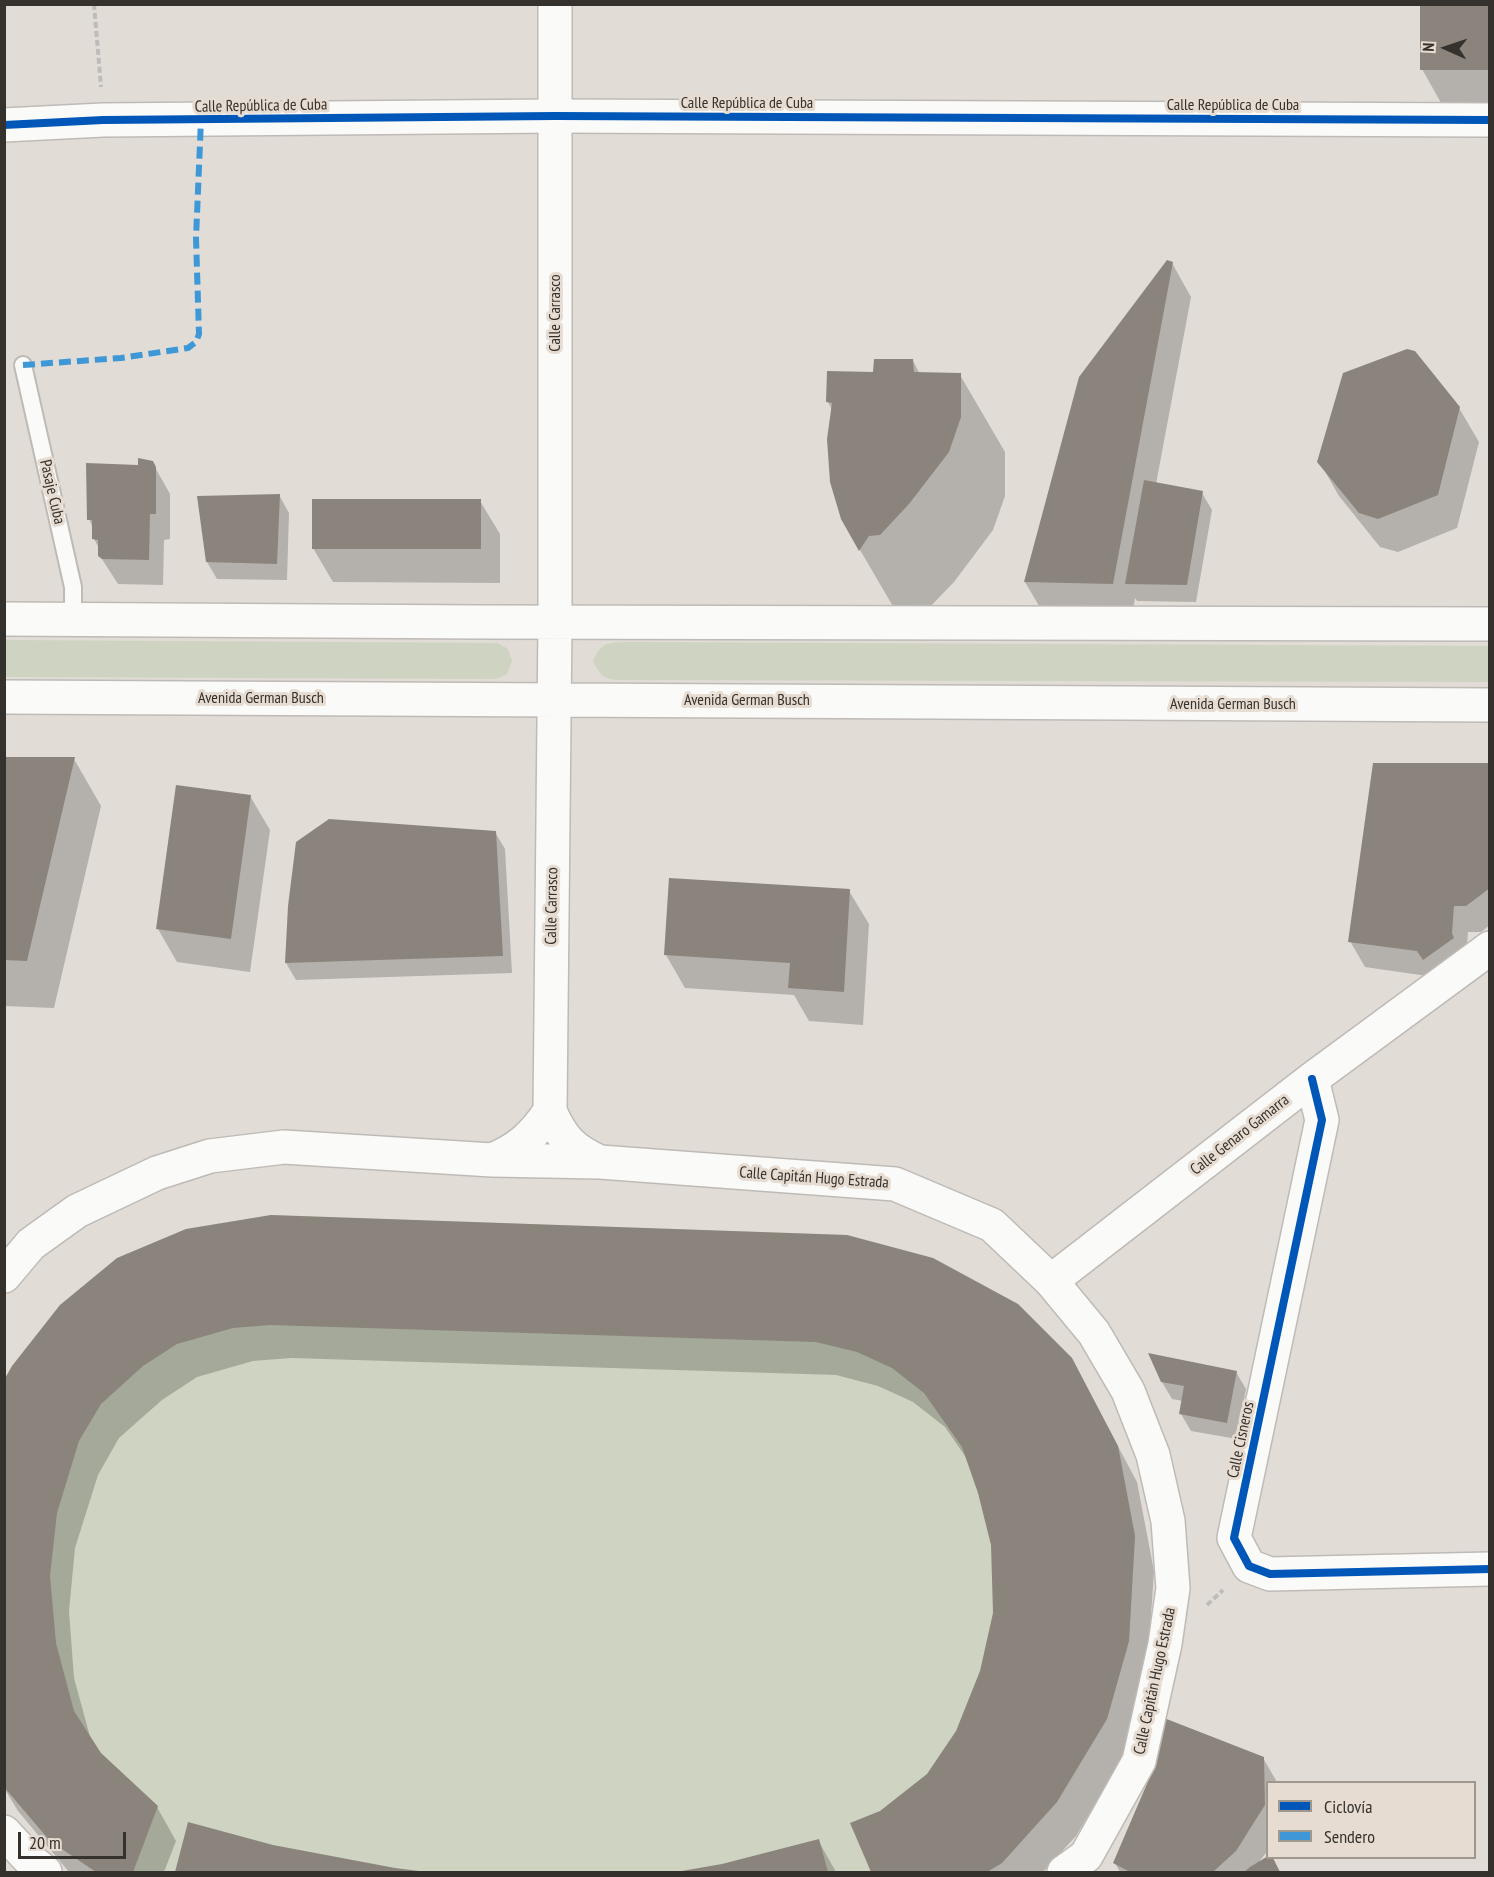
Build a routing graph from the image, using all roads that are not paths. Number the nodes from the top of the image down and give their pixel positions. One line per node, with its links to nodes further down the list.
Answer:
1 (555, 4): 2 (main road, Calle Carrasco)
2 (555, 116): 3 (main road, Calle República de Cuba); 4 (main road, Calle República de Cuba); 8 (main road, Calle Carrasco)
3 (1490, 120)
4 (4, 125)
5 (23, 365): 7 (lane, Pasaje Cuba)
6 (4, 619): 7 (main road)
7 (73, 619): 8 (main road)
8 (555, 622): 9 (main road); 11 (main road, Calle Carrasco)
9 (1490, 624)
10 (4, 697): 11 (main road, Avenida German Busch)
11 (555, 700): 12 (main road, Avenida German Busch); 15 (main road, Calle Carrasco)
12 (1490, 705)
13 (1490, 948): 14 (main road, Calle Genaro Gamarra)
14 (1312, 1079): 19 (main road, Calle Genaro Gamarra); 20 (main road, Calle Cisneros)
15 (550, 1111): 16 (main road); 17 (main road, Calle Carrasco)
16 (492, 1160): 17 (main road, Calle Capitán Hugo Estrada); 18 (main road, Calle Capitán Hugo Estrada)
17 (600, 1162): 19 (main road, Calle Capitán Hugo Estrada)
18 (4, 1276)
19 (1051, 1281): 23 (main road, Calle Capitán Hugo Estrada)
20 (1490, 1569)
21 (4, 1832): 22 (main road)
22 (45, 1872)
23 (1064, 1872)

